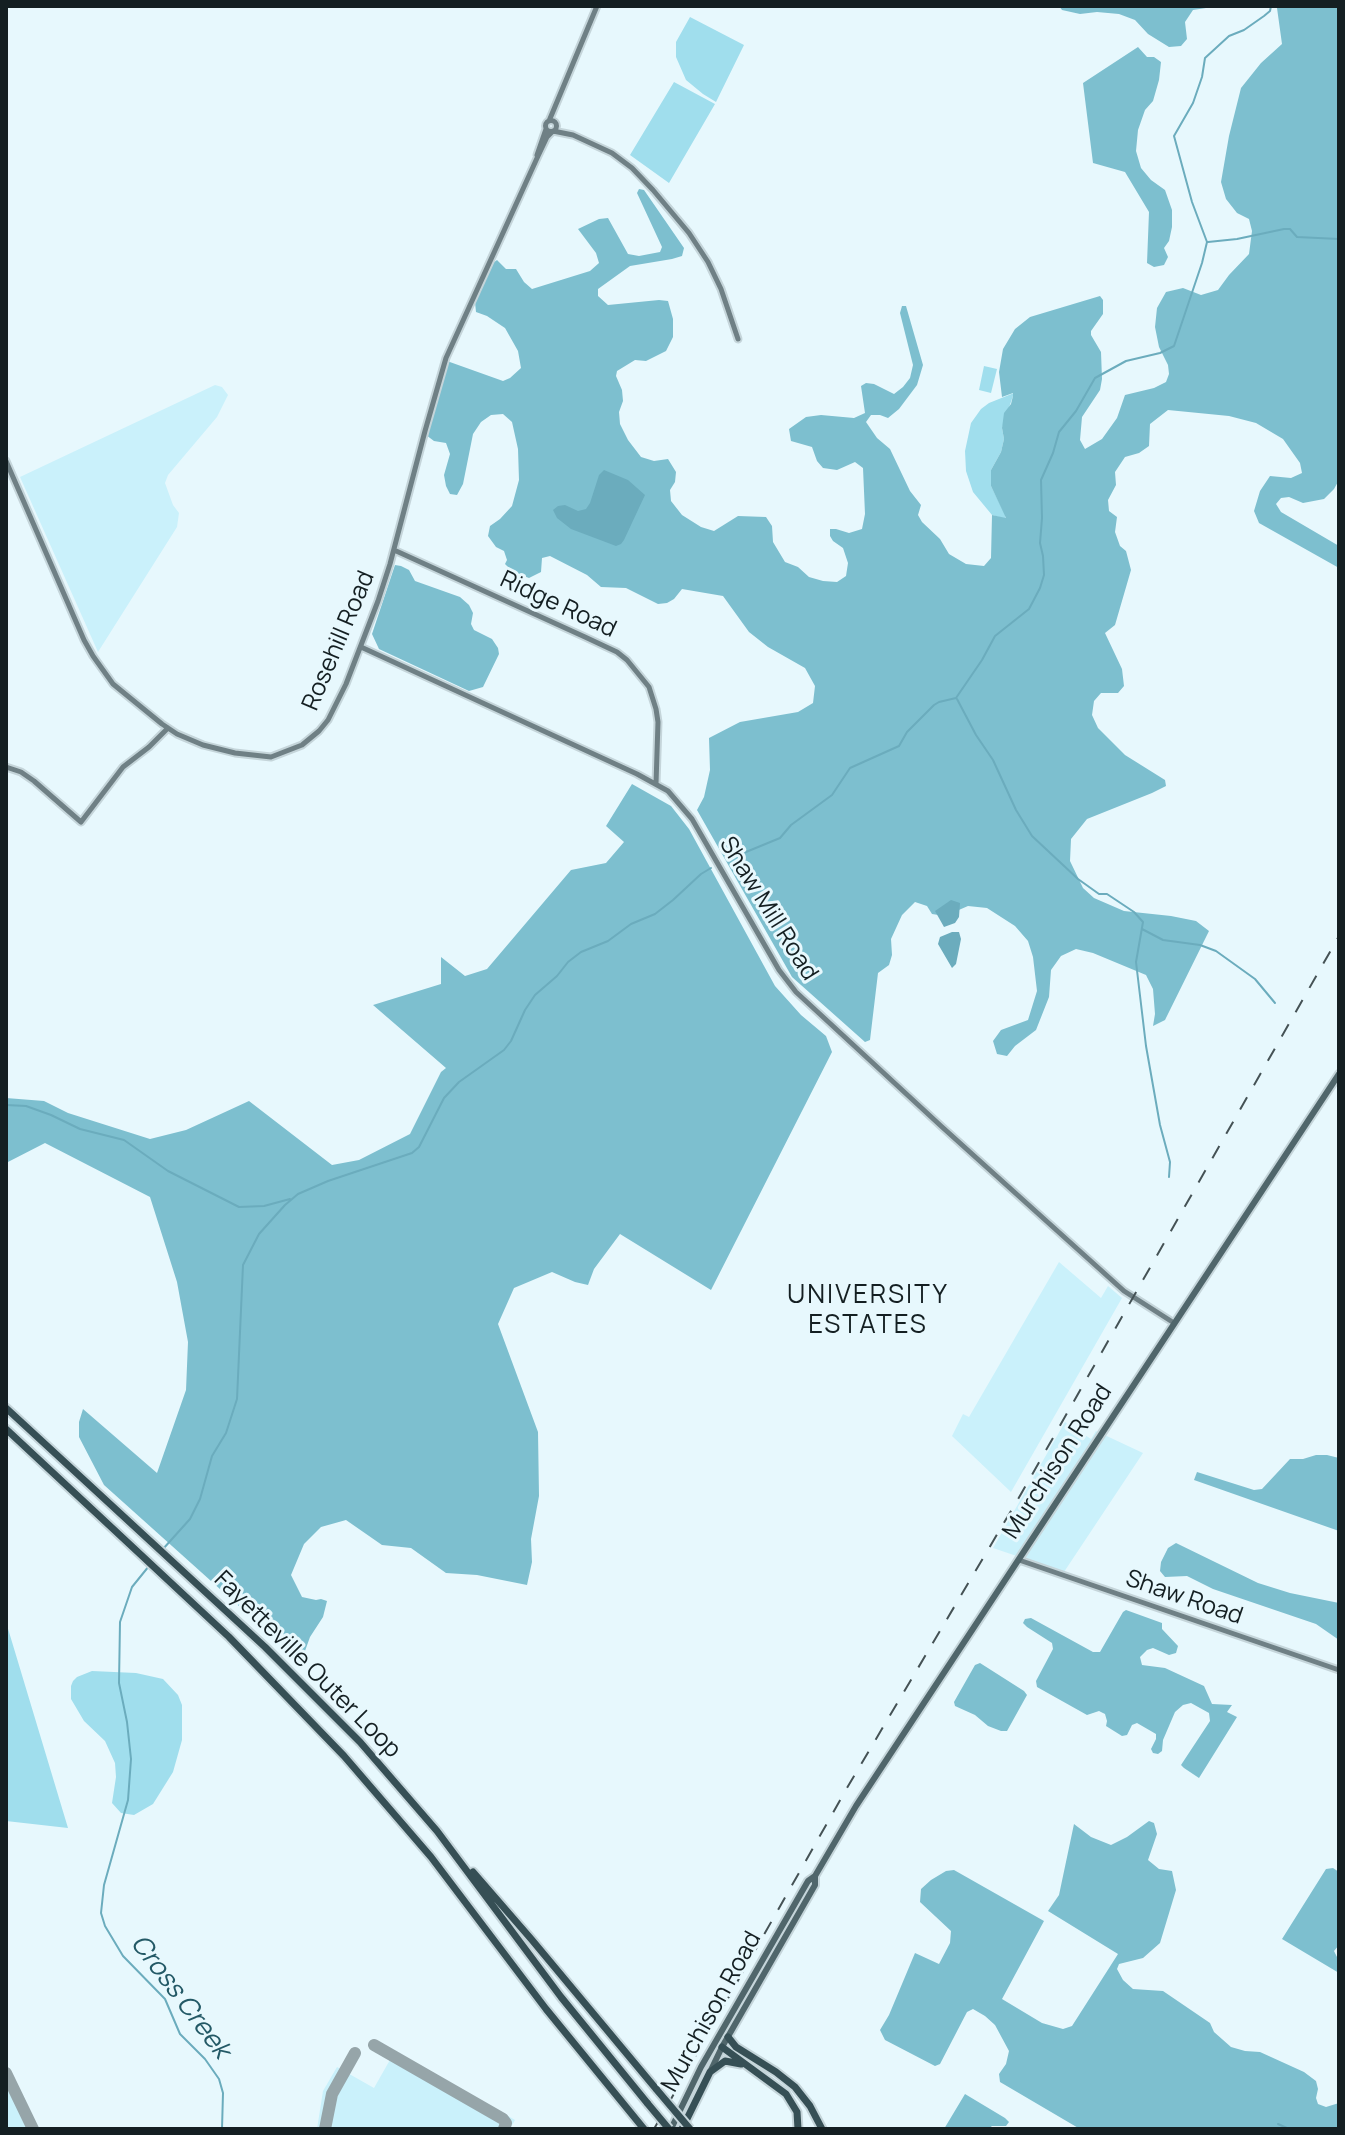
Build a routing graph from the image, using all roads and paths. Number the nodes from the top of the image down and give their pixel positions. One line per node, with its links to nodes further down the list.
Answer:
1 (597, 6): 2 (main road)
2 (554, 123): 3 (main road); 3 (main road); 4 (main road)
3 (550, 131): 4 (main road); 7 (main road, Rosehill Road)
4 (573, 135): 5 (main road)
5 (738, 339)
6 (6, 461): 9 (main road, Rosehill Road)
7 (394, 550): 8 (main road, Rosehill Road); 11 (main road, Ridge Road)
8 (361, 647): 9 (main road, Rosehill Road); 11 (main road, Shaw Mill Road)
9 (168, 728): 10 (main road)
10 (6, 767)
11 (656, 784): 13 (main road, Shaw Mill Road)
12 (1339, 1074): 13 (main road, Murchison Road)
13 (1174, 1323): 16 (main road, Murchison Road)
14 (6, 1408): 18 (highway, Fayetteville Outer Loop)
15 (6, 1429): 24 (highway, Fayetteville Outer Loop)
16 (1018, 1559): 17 (main road, Shaw Road); 19 (main road, Murchison Road)
17 (1339, 1670)
18 (437, 1831): 25 (highway, Fayetteville Outer Loop, bridge); 27 (highway, bridge)
19 (815, 1876): 20 (main road, Murchison Road); 21 (main road, Murchison Road)
20 (728, 2037): 21 (main road, Murchison Road); 29 (highway)
21 (719, 2044): 22 (highway); 23 (main road, Murchison Road); 25 (main road, Murchison Road)
22 (747, 2066): 23 (highway); 28 (highway)
23 (710, 2072): 26 (highway, Murchison Road)
24 (644, 2129)
25 (670, 2129)
26 (682, 2129)
27 (690, 2129)
28 (798, 2129)
29 (822, 2129)

